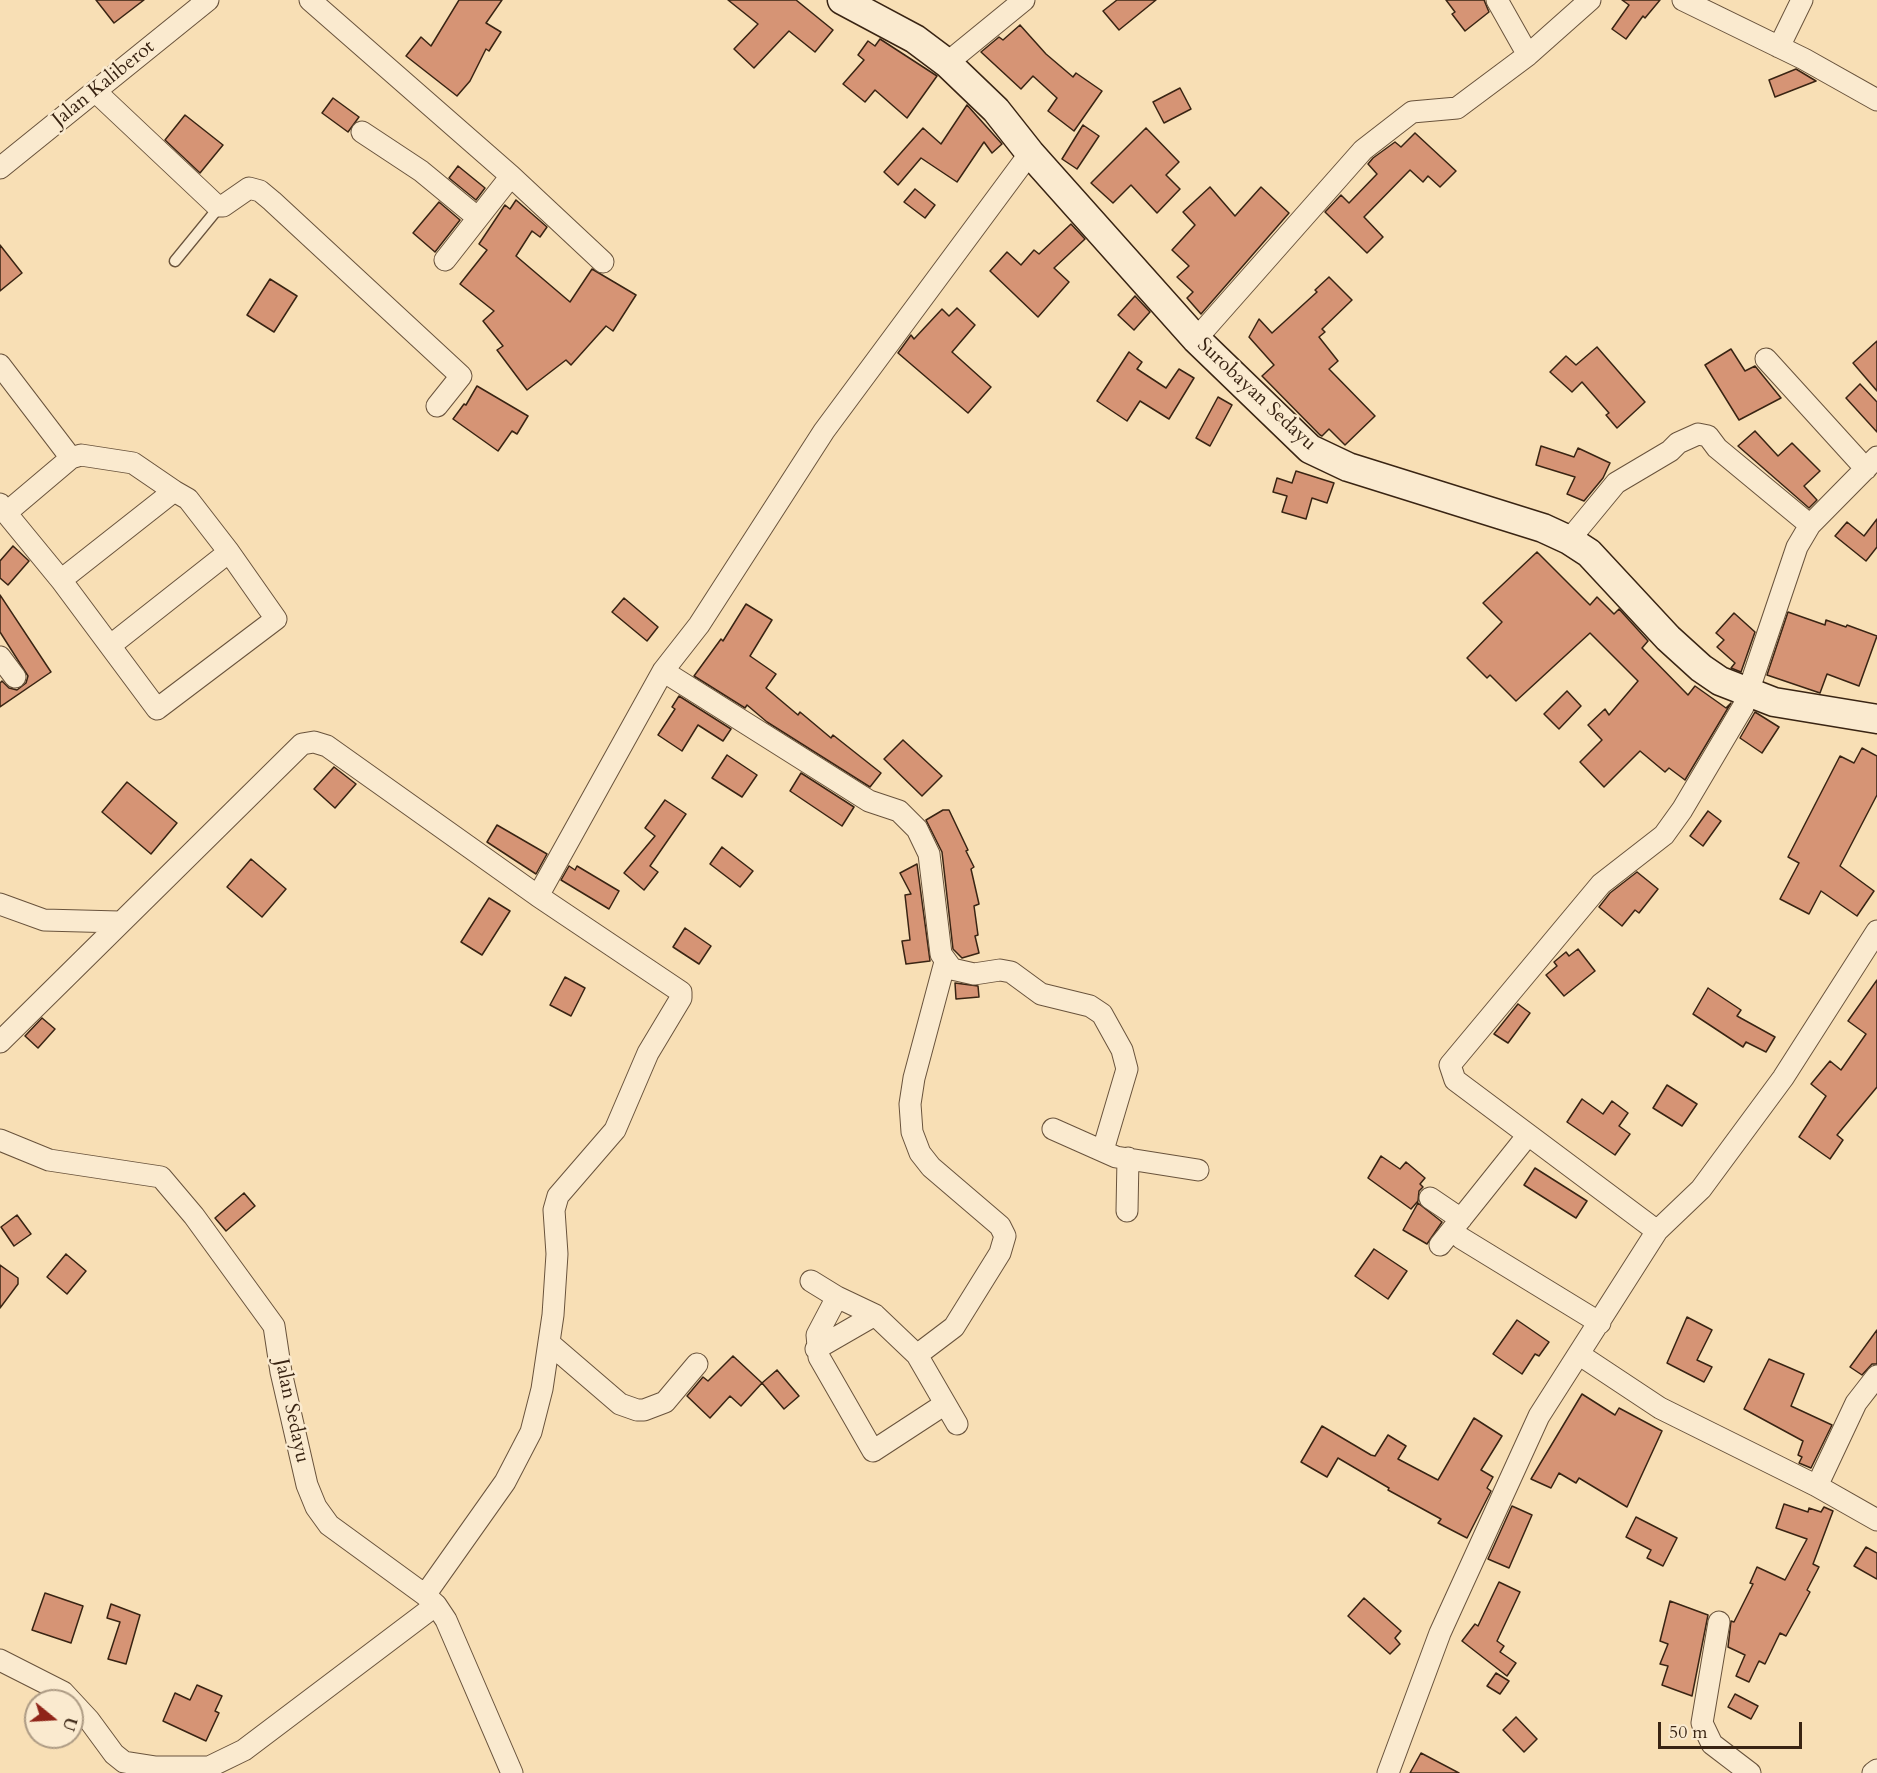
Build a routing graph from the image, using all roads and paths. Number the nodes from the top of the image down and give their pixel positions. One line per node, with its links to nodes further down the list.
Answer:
1 (207, 0): 12 (street, Jalan Kaliberot)
2 (310, 0): 17 (street)
3 (842, 0): 11 (main road, Surobayan Sedayu)
4 (1024, 0): 11 (street)
5 (1497, 0): 10 (street)
6 (1590, 0): 10 (street)
7 (1683, 0): 9 (street)
8 (1802, 0): 9 (street)
9 (1779, 47): 13 (street)
10 (1527, 55): 23 (street)
11 (947, 63): 15 (main road, Surobayan Sedayu)
12 (95, 92): 16 (street, Jalan Kaliberot); 18 (street)
13 (1877, 100)
14 (362, 132): 19 (street)
15 (1030, 153): 23 (main road, Surobayan Sedayu); 37 (street)
16 (0, 168)
17 (511, 176): 19 (street); 22 (street)
18 (220, 206): 21 (lane); 26 (street)
19 (478, 218): 20 (street)
20 (445, 260)
21 (175, 261)
22 (603, 262)
23 (1197, 339): 32 (main road, Surobayan Sedayu)
24 (1766, 359): 28 (street)
25 (0, 365): 27 (street)
26 (437, 406)
27 (71, 458): 29 (street); 30 (street)
28 (1871, 463): 31 (street)
29 (174, 491): 33 (street); 34 (street)
30 (3, 508): 34 (street)
31 (1810, 525): 32 (street); 39 (street)
32 (1569, 540): 39 (main road, Surobayan Sedayu)
33 (229, 552): 35 (street); 35 (street)
34 (61, 580): 35 (street)
35 (111, 645)
36 (0, 657): 38 (street)
37 (663, 671): 41 (street); 45 (street)
38 (15, 677)
39 (1749, 693): 40 (main road, Surobayan Sedayu); 48 (street)
40 (1877, 719)
41 (538, 896): 43 (street); 62 (street)
42 (0, 904): 43 (street)
43 (119, 922): 46 (street)
44 (1876, 934): 56 (street)
45 (945, 963): 50 (street); 64 (street)
46 (0, 1042)
47 (1053, 1129): 50 (street)
48 (1528, 1135): 55 (street); 56 (street)
49 (0, 1140): 72 (street, Jalan Sedayu)
50 (1103, 1150): 51 (street)
51 (1128, 1158): 52 (street); 54 (street)
52 (1198, 1170)
53 (1430, 1198): 55 (street)
54 (1127, 1211)
55 (1461, 1228): 57 (street); 61 (street)
56 (1657, 1231): 61 (street)
57 (1440, 1245)
58 (812, 1281): 59 (street)
59 (837, 1296): 60 (street); 63 (street)
60 (875, 1315): 63 (street); 64 (street)
61 (1600, 1323): 65 (street)
62 (549, 1343): 66 (street); 72 (street)
63 (816, 1349): 68 (street)
64 (917, 1355): 68 (street)
65 (1580, 1355): 70 (street); 77 (street)
66 (698, 1364)
67 (1877, 1376): 70 (street)
68 (945, 1404): 69 (street)
69 (957, 1424)
70 (1817, 1486): 71 (street)
71 (1877, 1520)
72 (430, 1600): 74 (street); 76 (street, Jalan Sedayu)
73 (1719, 1622): 78 (street)
74 (0, 1660)
75 (1877, 1770): 79 (street)
76 (512, 1772)
77 (1388, 1773)
78 (1750, 1773)
79 (1874, 1773)

